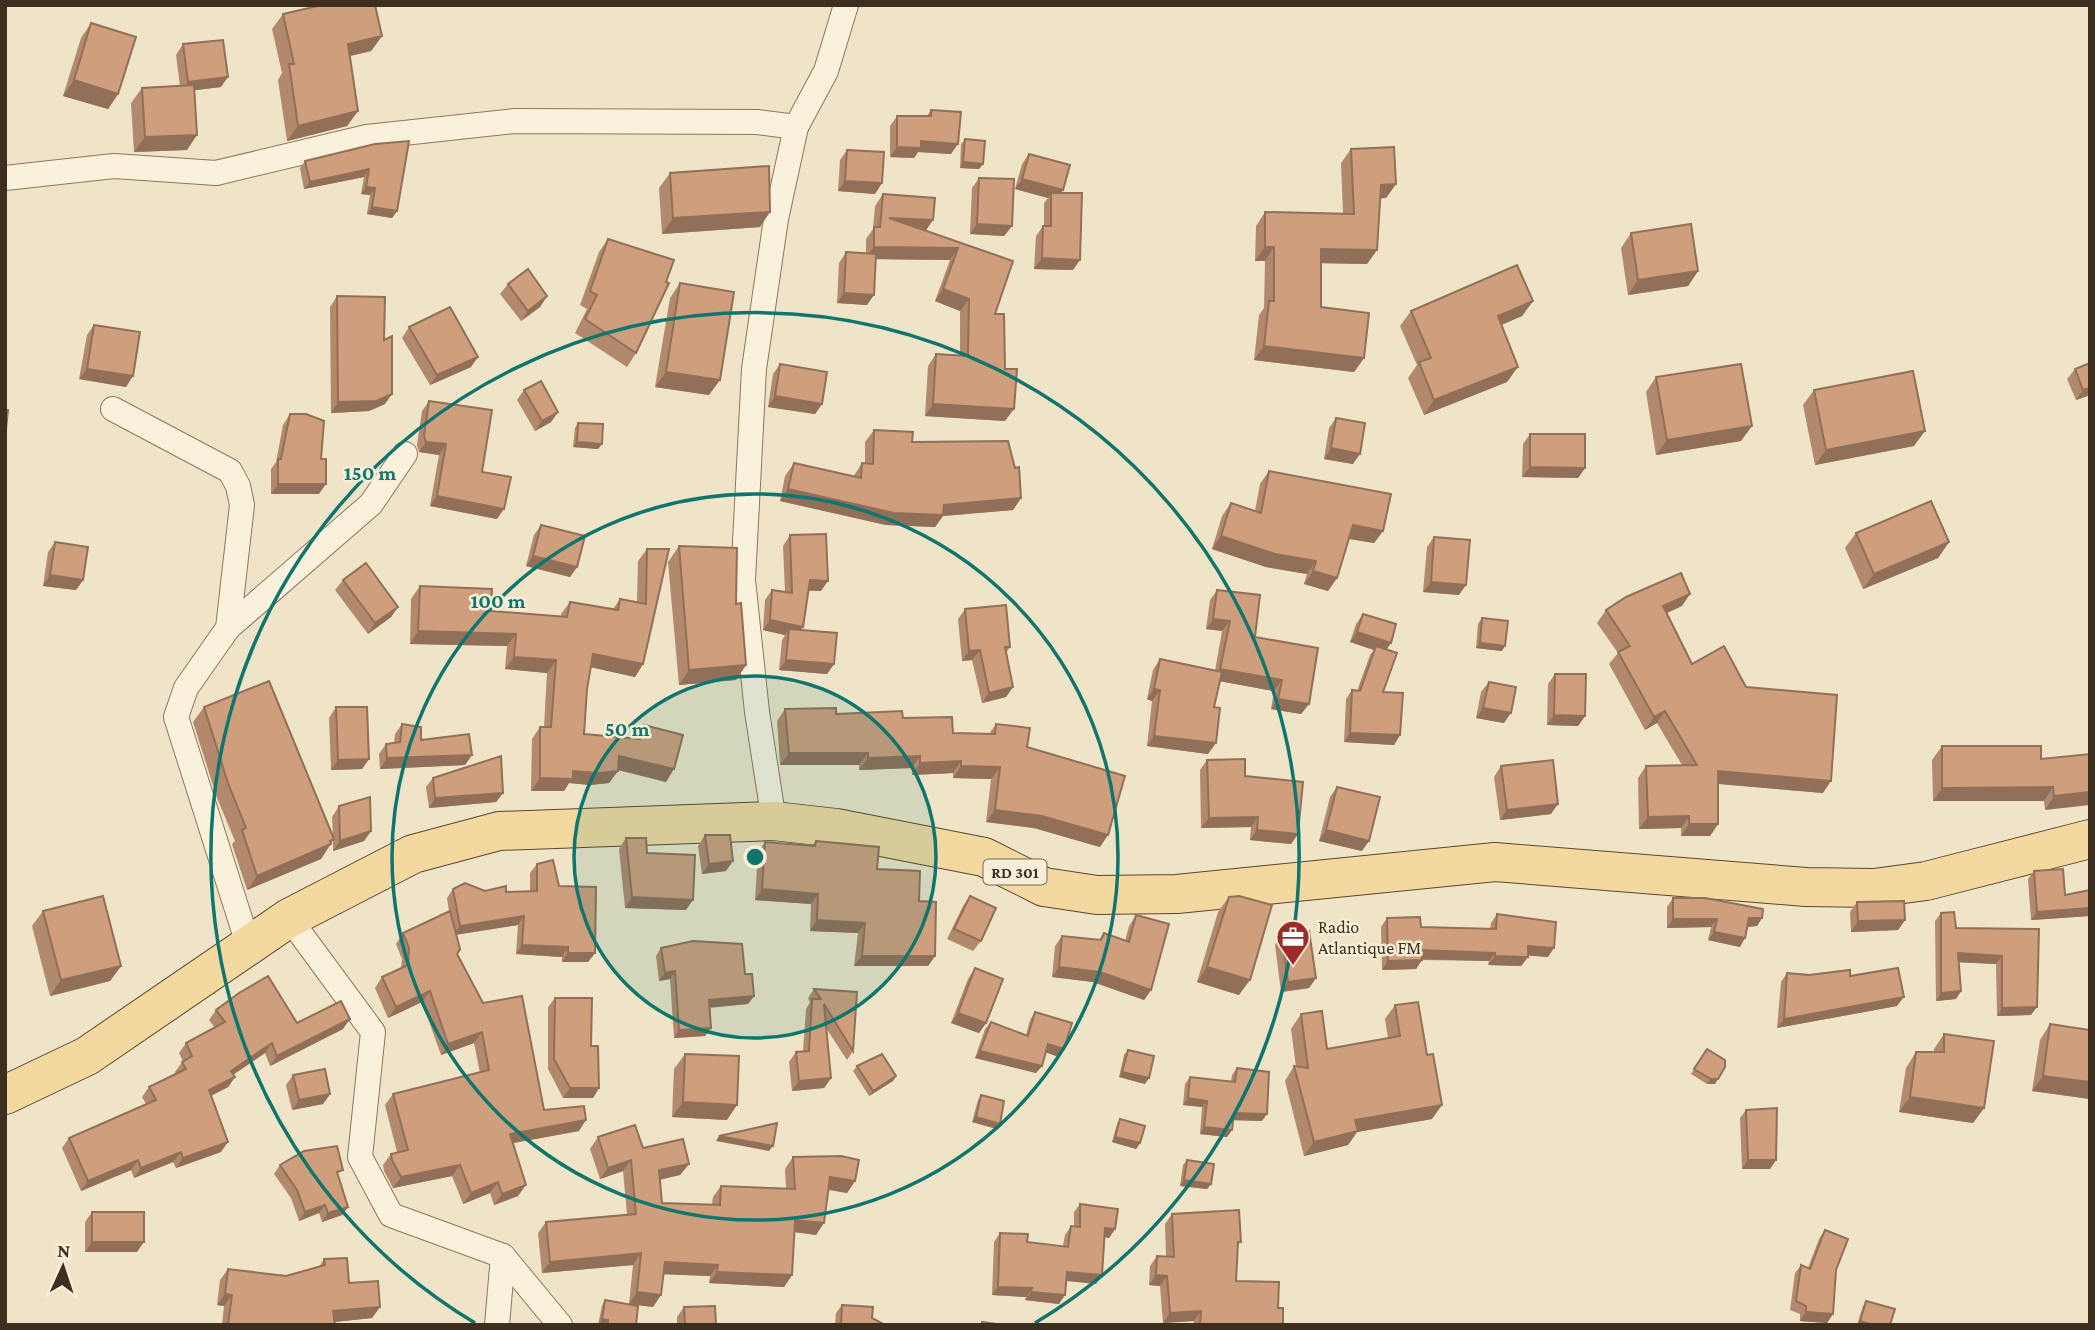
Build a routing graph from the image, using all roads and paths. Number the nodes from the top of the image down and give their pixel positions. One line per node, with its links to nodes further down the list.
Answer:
1 (846, 5): 2 (street)
2 (796, 127): 3 (street); 7 (street)
3 (5, 178)
4 (113, 409): 6 (street)
5 (405, 454): 6 (street)
6 (228, 628): 10 (street)
7 (774, 821): 8 (main road, RD 301); 9 (main road, RD 301)
8 (2090, 839)
9 (289, 918): 10 (main road, RD 301); 12 (street)
10 (248, 944): 11 (main road, RD 301)
11 (5, 1095)
12 (503, 1256): 13 (street); 14 (street)
13 (497, 1325)
14 (560, 1325)

